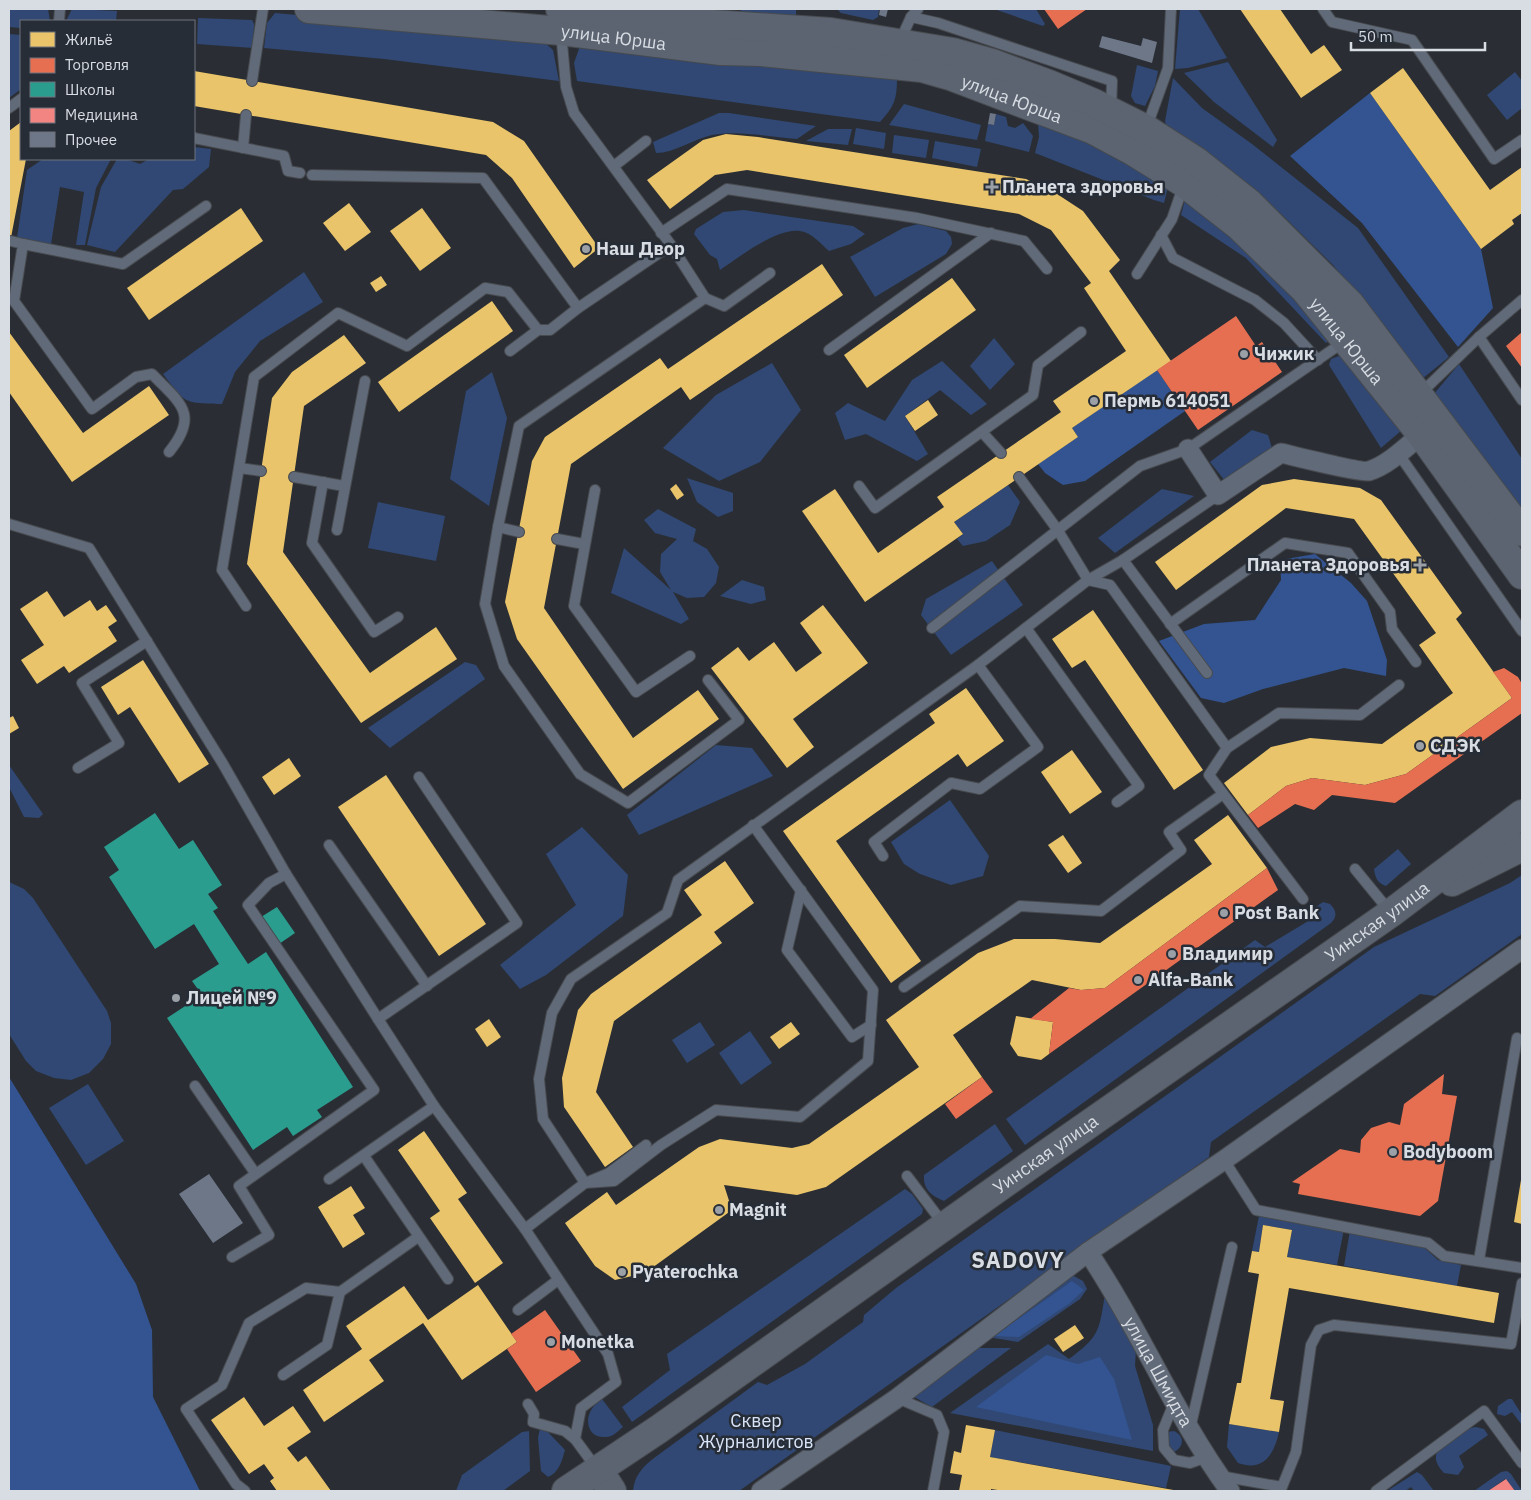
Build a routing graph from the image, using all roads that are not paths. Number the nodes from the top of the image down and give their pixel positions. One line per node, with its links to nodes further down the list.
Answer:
1 (262, 9): 9 (lane)
2 (308, 9): 6 (street, улица Юрша)
3 (1171, 9): 15 (lane)
4 (1323, 9): 16 (lane)
5 (915, 13): 8 (lane); 13 (lane)
6 (560, 16): 7 (street, улица Юрша); 19 (lane)
7 (727, 33): 8 (street, улица Юрша); 13 (street, улица Юрша)
8 (899, 43): 13 (street, улица Юрша)
9 (252, 80)
10 (20, 100): 11 (lane)
11 (9, 108)
12 (246, 115): 18 (lane)
13 (1106, 123): 15 (street, улица Юрша)
14 (195, 138): 18 (lane)
15 (1140, 140): 20 (street, улица Юрша)
16 (1522, 140)
17 (646, 141): 19 (lane)
18 (243, 148): 21 (lane)
19 (614, 166): 24 (lane)
20 (1190, 172): 26 (lane); 38 (street, улица Юрша)
21 (300, 173)
22 (312, 175): 35 (lane)
23 (206, 206): 28 (lane)
24 (660, 233): 25 (lane); 29 (lane)
25 (991, 233): 30 (lane); 40 (lane)
26 (1161, 235): 32 (lane); 42 (lane)
27 (11, 241): 28 (lane)
28 (23, 244): 49 (lane)
29 (670, 245): 33 (lane); 35 (lane)
30 (1047, 269)
31 (770, 273): 33 (lane)
32 (1137, 274)
33 (705, 298): 62 (lane)
34 (1522, 300): 39 (lane)
35 (578, 308): 36 (lane)
36 (538, 330): 41 (lane); 52 (lane)
37 (1081, 332): 47 (lane)
38 (1356, 332): 42 (lane); 45 (street, улица Юрша)
39 (1479, 337): 44 (lane); 45 (lane)
40 (829, 350)
41 (510, 351)
42 (1318, 360): 48 (lane)
43 (364, 381): 57 (lane)
44 (1522, 400)
45 (1410, 403): 46 (street, улица Юрша)
46 (1429, 427): 51 (street); 66 (street, улица Юрша); 70 (street, улица Юрша)
47 (982, 432): 50 (lane); 58 (lane)
48 (1188, 449): 60 (street); 63 (lane)
49 (169, 452)
50 (1001, 453)
51 (1398, 454): 60 (street); 77 (lane)
52 (239, 468): 53 (lane); 72 (lane)
53 (260, 471)
54 (294, 477): 56 (lane)
55 (1019, 477): 63 (lane)
56 (322, 482): 57 (lane); 73 (lane)
57 (344, 486): 64 (lane)
58 (859, 486)
59 (594, 490): 68 (lane)
60 (1218, 495): 69 (lane)
61 (9, 524): 78 (lane)
62 (498, 528): 65 (lane); 83 (lane)
63 (1057, 528): 71 (lane); 75 (lane)
64 (337, 530)
65 (519, 532)
66 (1522, 532)
67 (557, 539): 68 (lane)
68 (584, 544): 79 (lane)
69 (1123, 560): 71 (lane); 74 (lane)
70 (1522, 575)
71 (1088, 580): 76 (lane); 85 (lane)
72 (246, 606)
73 (398, 617)
74 (1170, 624): 80 (lane); 82 (lane)
75 (932, 628)
76 (1026, 628): 81 (lane); 89 (lane)
77 (1522, 631)
78 (147, 641): 86 (lane); 96 (lane)
79 (690, 656)
80 (1416, 662)
81 (978, 665): 91 (lane); 94 (lane)
82 (1207, 673)
83 (708, 680)
84 (1399, 685): 85 (lane)
85 (1227, 748): 88 (lane)
86 (78, 768)
87 (419, 777): 101 (lane)
88 (1223, 794): 98 (lane); 102 (lane)
89 (1117, 802)
90 (1522, 814): 99 (street, Уинская улица)
91 (754, 825): 97 (lane); 114 (lane)
92 (329, 845): 101 (lane)
93 (1522, 847): 99 (street)
94 (883, 856)
95 (1355, 869): 99 (lane)
96 (286, 874): 103 (lane); 111 (lane)
97 (801, 890): 104 (lane); 104 (lane)
98 (1303, 899)
99 (1390, 913): 115 (street, Уинская улица)
100 (1522, 949): 110 (street)
101 (427, 986): 103 (lane)
102 (904, 987)
103 (378, 1019): 107 (lane)
104 (871, 1025): 114 (lane)
105 (1517, 1038): 121 (lane)
106 (195, 1086): 111 (lane)
107 (434, 1106): 109 (lane); 116 (lane)
108 (646, 1145): 114 (lane)
109 (364, 1156): 113 (lane); 117 (lane)
110 (1224, 1160): 119 (street); 121 (lane)
111 (255, 1173): 120 (lane)
112 (908, 1176): 115 (lane)
113 (329, 1179)
114 (585, 1183): 116 (lane)
115 (945, 1227): 137 (street, Уинская улица)
116 (525, 1229): 124 (lane)
117 (418, 1237): 123 (lane); 126 (lane)
118 (1232, 1248): 132 (lane)
119 (1088, 1252): 129 (street); 130 (street, улица Шмидта)
120 (232, 1256)
121 (1479, 1260): 122 (lane)
122 (1522, 1268)
123 (448, 1279)
124 (558, 1280): 127 (lane); 133 (lane)
125 (1522, 1283): 136 (lane)
126 (340, 1292): 128 (lane); 138 (lane)
127 (518, 1310)
128 (283, 1376)
129 (897, 1398): 140 (street); 141 (lane)
130 (1174, 1403): 132 (street, улица Шмидта); 134 (lane)
131 (528, 1404): 133 (lane)
132 (1190, 1429): 134 (street, улица Шмидта)
133 (575, 1439): 137 (lane)
134 (1207, 1457): 136 (street, улица Шмидта)
135 (1522, 1463): 143 (lane)
136 (1219, 1476): 142 (street, улица Шмидта)
137 (606, 1481): 139 (street, Уинская улица)
138 (245, 1491)
139 (566, 1491)
140 (761, 1491)
141 (933, 1491)
142 (1230, 1491)
143 (1376, 1491)

